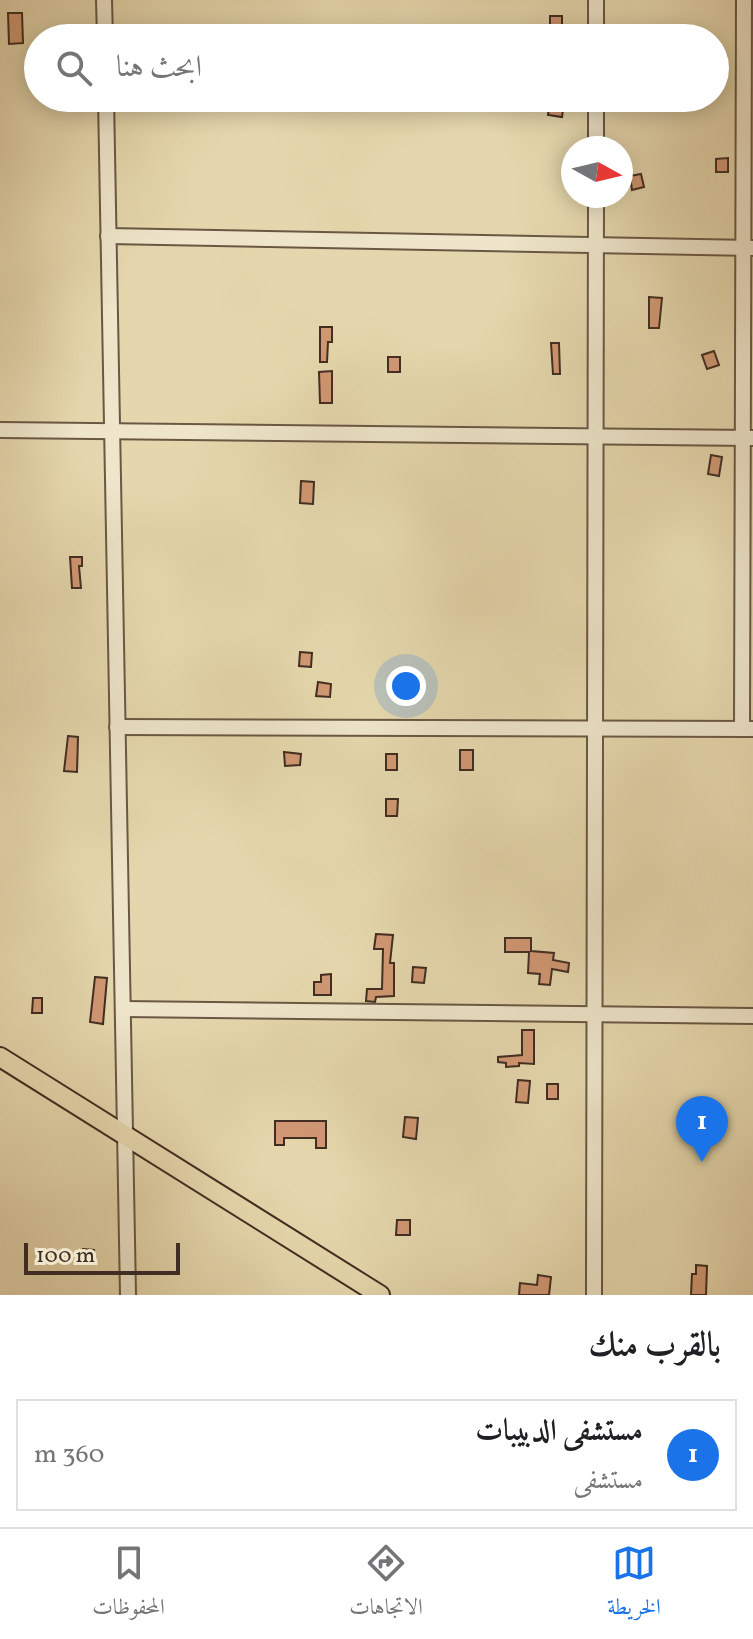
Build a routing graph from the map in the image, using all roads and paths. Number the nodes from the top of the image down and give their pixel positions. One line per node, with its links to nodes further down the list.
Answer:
1 (104, 0): 4 (street)
2 (596, 0): 5 (street)
3 (744, 0): 12 (street)
4 (105, 24)
5 (596, 24)
6 (106, 112): 10 (street)
7 (596, 112): 8 (street)
8 (596, 136)
9 (596, 208): 11 (street)
10 (108, 236): 11 (street); 14 (street)
11 (596, 245): 12 (street); 15 (street)
12 (748, 248): 16 (street)
13 (0, 430): 14 (street)
14 (112, 431): 15 (street); 18 (street)
15 (595, 436): 16 (street); 19 (street)
16 (748, 438): 17 (street)
17 (748, 602): 20 (street)
18 (117, 727): 19 (street); 21 (street)
19 (595, 728): 20 (street); 22 (street)
20 (748, 729)
21 (123, 1009): 22 (street); 25 (street)
22 (595, 1014): 23 (street); 28 (street)
23 (753, 1016)
24 (0, 1057): 25 (main road)
25 (125, 1135): 26 (street); 27 (main road)
26 (128, 1295)
27 (380, 1295)
28 (594, 1295)

